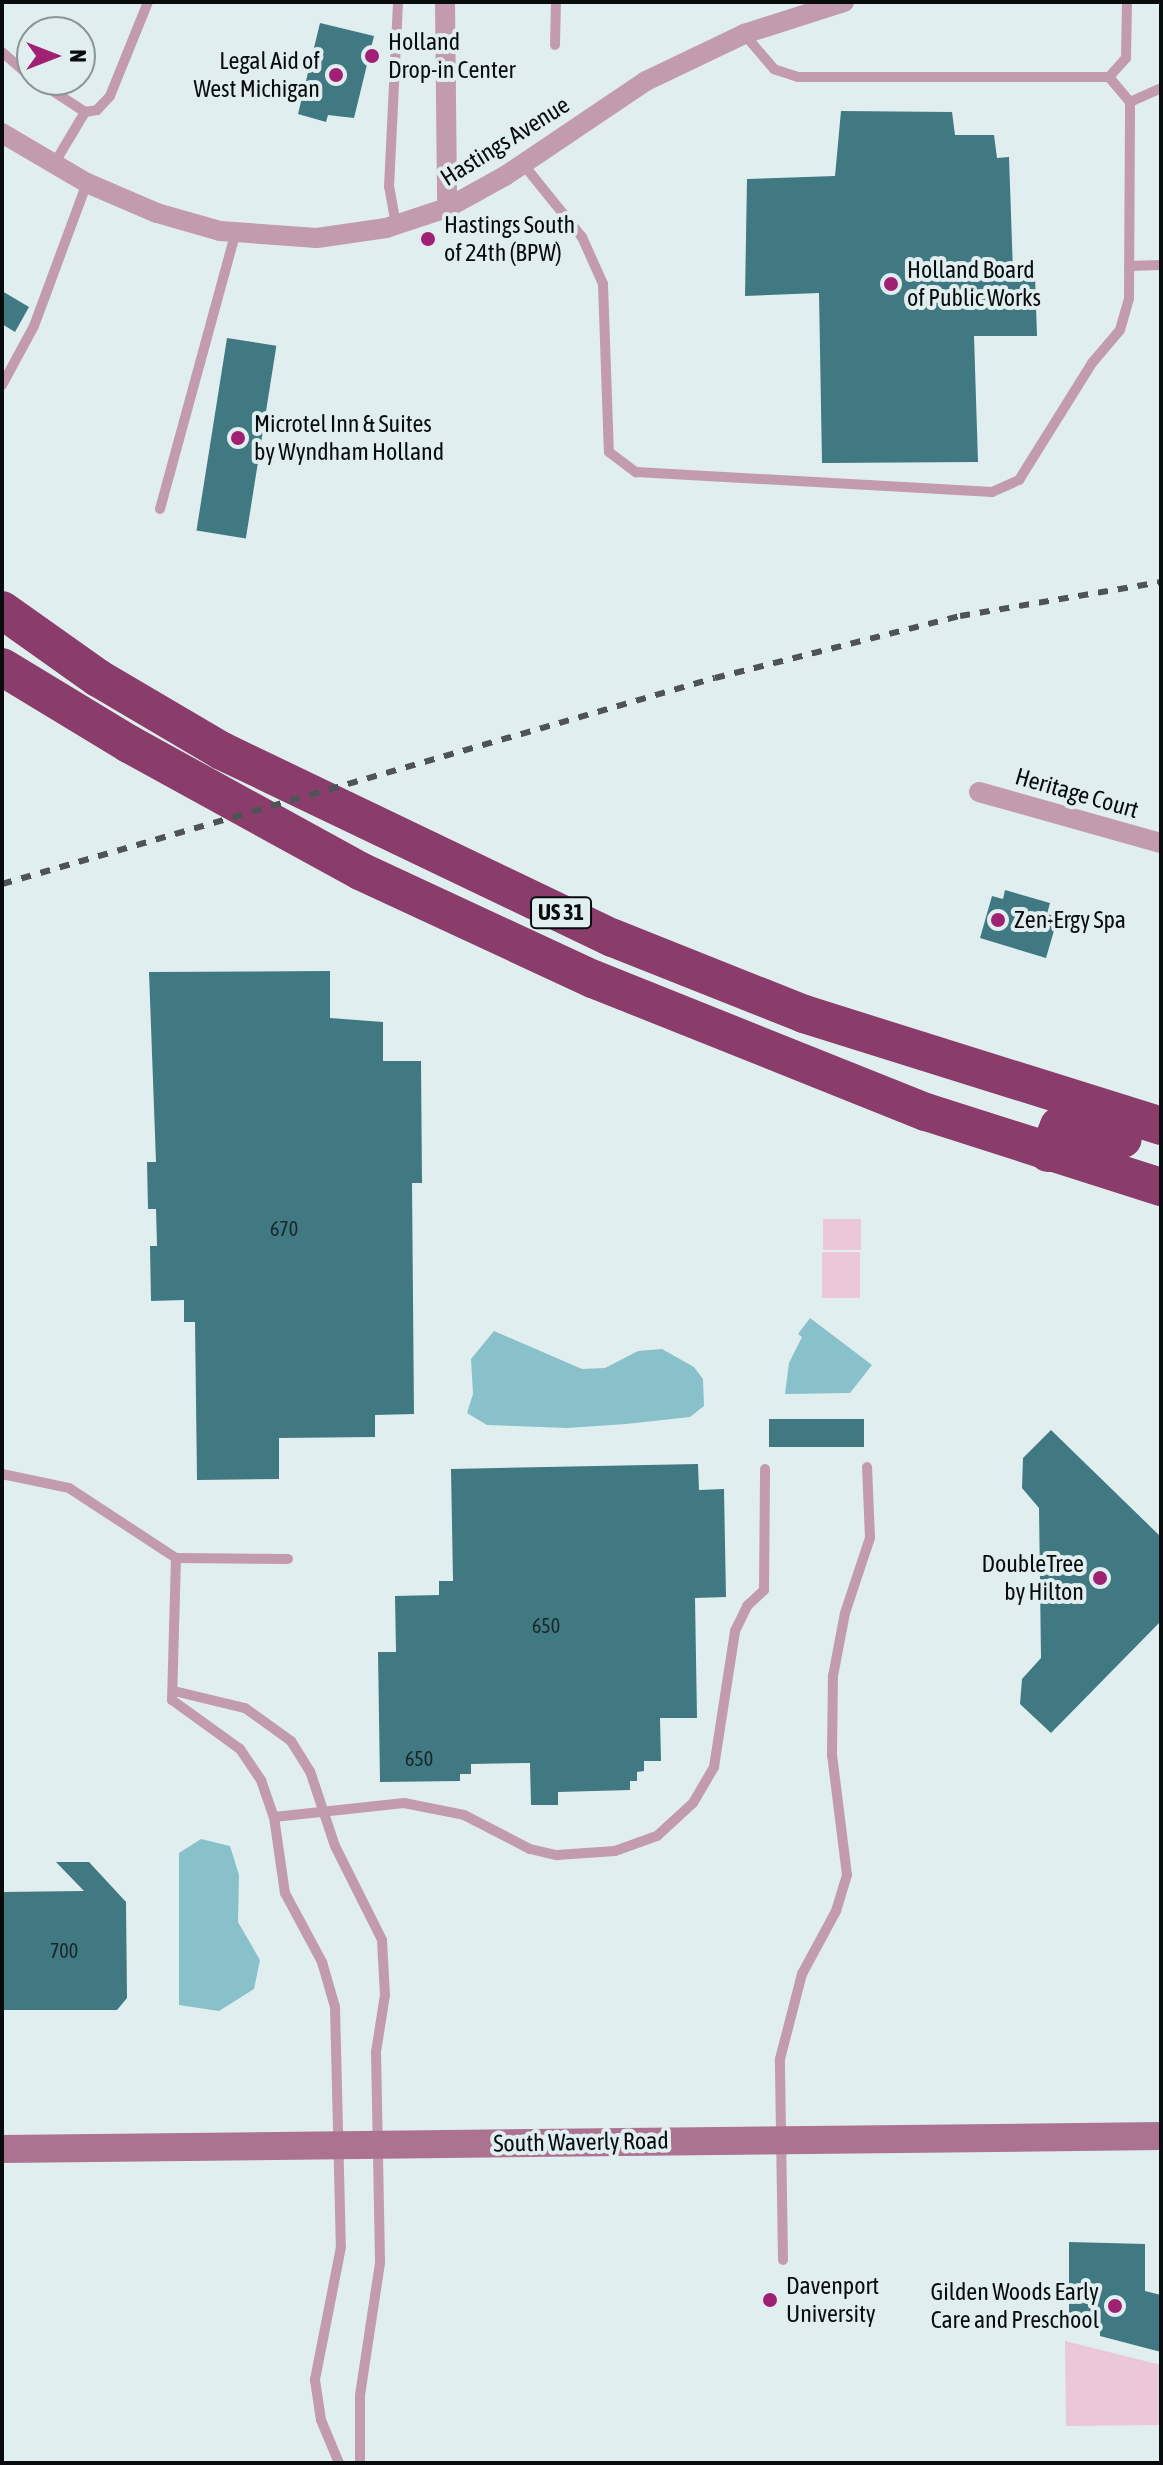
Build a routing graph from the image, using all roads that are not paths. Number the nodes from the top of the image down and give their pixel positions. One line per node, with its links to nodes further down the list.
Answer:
1 (148, 2): 13 (lane)
2 (398, 2): 19 (lane)
3 (445, 2): 18 (street)
4 (556, 2): 8 (lane)
5 (844, 2): 7 (street, Hastings Avenue)
6 (1127, 2): 9 (lane)
7 (744, 34): 9 (lane); 16 (street, Hastings Avenue)
8 (555, 45)
9 (1109, 77): 12 (lane)
10 (1161, 88): 12 (lane)
11 (60, 96): 13 (lane)
12 (1130, 102): 22 (lane)
13 (85, 112): 15 (lane)
14 (2, 133): 15 (street, Hastings Avenue)
15 (53, 164): 17 (street, Hastings Avenue)
16 (523, 164): 18 (street, Hastings Avenue); 22 (lane)
17 (87, 183): 20 (street, Hastings Avenue); 23 (lane)
18 (447, 208): 19 (street, Hastings Avenue)
19 (396, 225): 20 (street, Hastings Avenue)
20 (236, 232): 24 (lane)
21 (1161, 265): 22 (lane)
22 (1129, 266)
23 (2, 385)
24 (160, 509)
25 (2, 610): 29 (highway, US 31)
26 (2, 667): 31 (highway, US 31)
27 (979, 792): 28 (street, Heritage Court)
28 (1161, 843)
29 (1161, 1126)
30 (1161, 1149): 31 (highway)
31 (1048, 1153): 32 (highway, US 31)
32 (1161, 1187)
33 (867, 1467): 42 (lane)
34 (765, 1469): 39 (lane)
35 (2, 1474): 36 (lane)
36 (176, 1558): 37 (lane); 38 (lane)
37 (288, 1559)
38 (173, 1696): 39 (lane); 40 (lane)
39 (322, 1809): 40 (lane); 44 (lane)
40 (274, 1817): 43 (lane)
41 (1161, 2136): 42 (main road, South Waverly Road)
42 (780, 2139): 44 (main road, South Waverly Road); 46 (lane)
43 (340, 2145): 44 (main road, South Waverly Road); 45 (main road, South Waverly Road); 47 (lane)
44 (380, 2145): 48 (lane)
45 (2, 2149)
46 (783, 2260)
47 (339, 2463)
48 (360, 2463)

